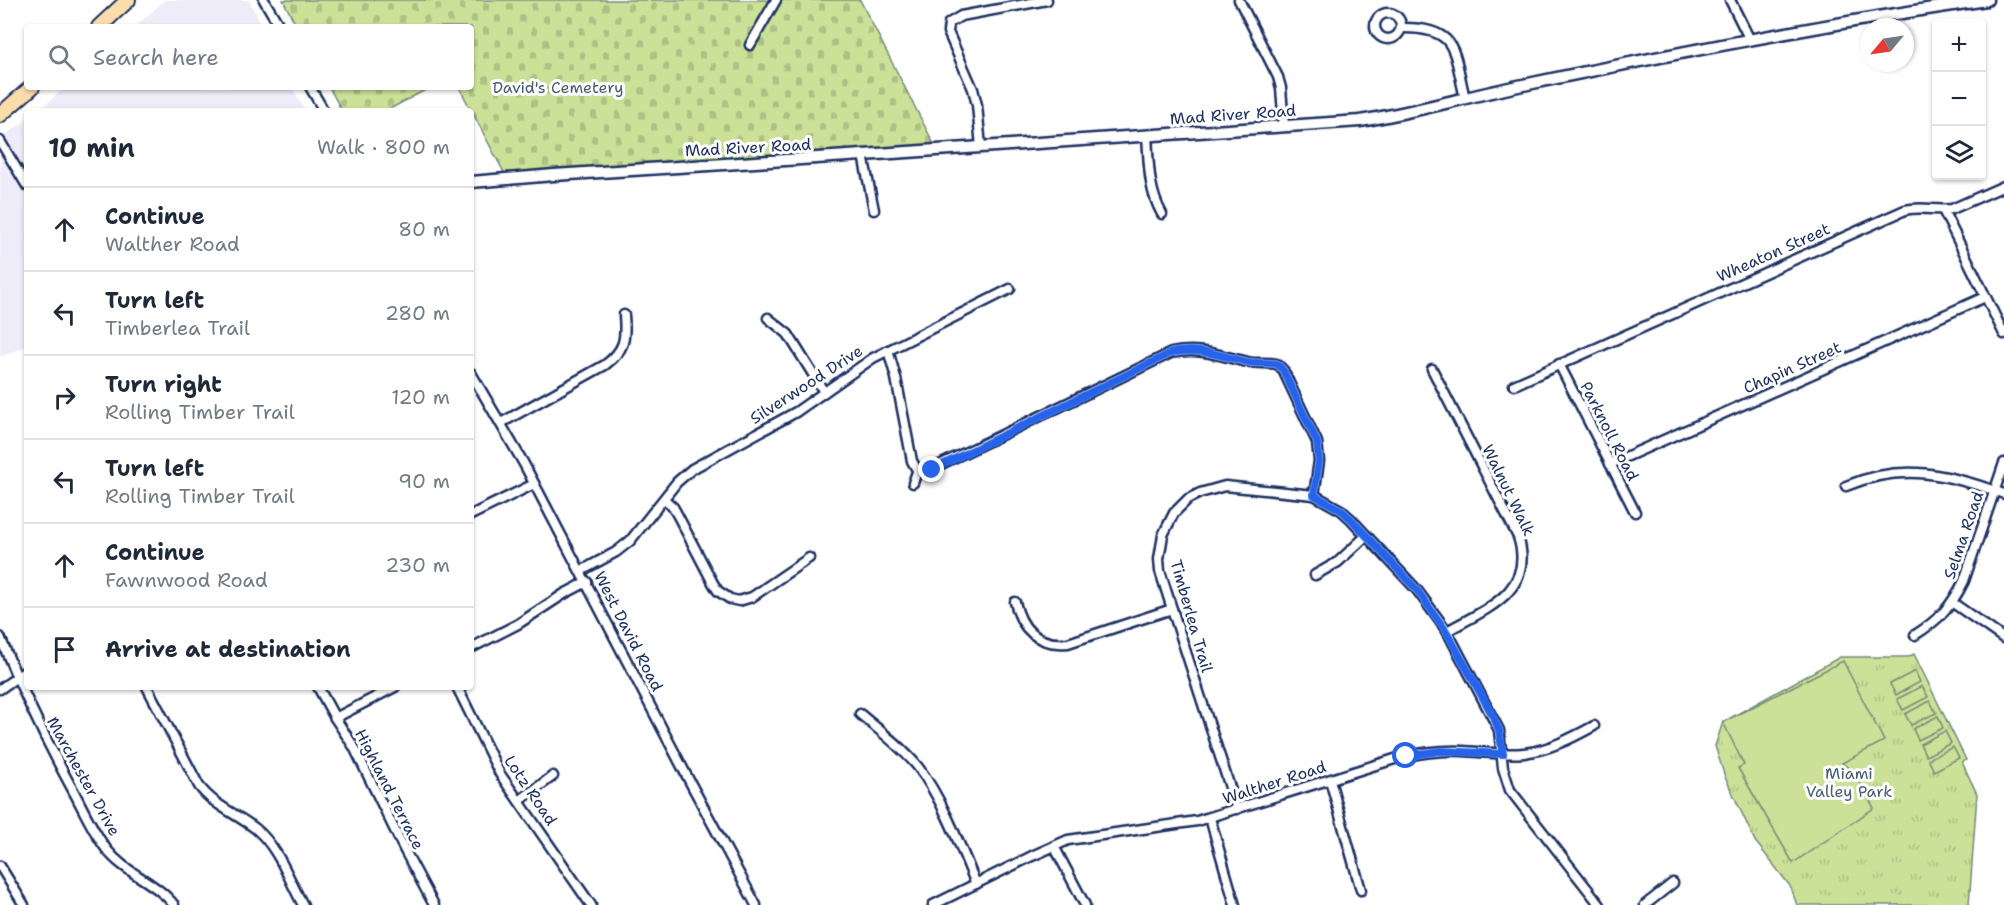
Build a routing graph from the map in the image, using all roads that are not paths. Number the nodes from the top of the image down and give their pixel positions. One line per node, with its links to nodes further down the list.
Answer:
1 (264, 0): 10 (street)
2 (776, 0): 13 (street)
3 (1047, 0): 22 (street)
4 (1239, 0): 19 (street)
5 (1730, 0): 12 (street)
6 (1987, 0): 12 (street, Mad River Road)
7 (126, 3): 8 (main road); 9 (main road)
8 (102, 24)
9 (116, 24)
10 (278, 24)
11 (1401, 28): 16 (street)
12 (1750, 40): 16 (street, Mad River Road)
13 (750, 45)
14 (29, 90): 18 (main road)
15 (312, 90): 17 (street)
16 (1465, 98): 19 (street, Mad River Road)
17 (322, 108)
18 (0, 115)
19 (1284, 126): 20 (street, Mad River Road)
20 (1147, 135): 22 (street, Mad River Road); 29 (street)
21 (0, 141): 24 (street)
22 (981, 147): 23 (street, Mad River Road)
23 (863, 155): 25 (street, Mad River Road); 27 (street)
24 (24, 181)
25 (474, 182)
26 (2004, 186): 28 (street, Wheaton Street)
27 (874, 210)
28 (1943, 210): 31 (street); 36 (street, Wheaton Street)
29 (1162, 214)
30 (1010, 290): 35 (street, Silverwood Drive)
31 (1985, 297): 34 (street); 43 (street, Chapin Street)
32 (624, 315): 41 (street)
33 (768, 318): 40 (street)
34 (2004, 334)
35 (888, 350): 40 (street, Silverwood Drive); 44 (street)
36 (1559, 364): 39 (street, Wheaton Street); 43 (street, Parknoll Road)
37 (1432, 369): 62 (street, Walnut Walk)
38 (474, 378): 41 (street, West David Road)
39 (1514, 385)
40 (824, 392): 51 (street, Silverwood Drive)
41 (501, 423): 46 (street, West David Road)
42 (2004, 463): 48 (street, Selma Road)
43 (1610, 464): 52 (street, Parknoll Road)
44 (918, 469): 45 (street); 50 (street)
45 (913, 483)
46 (534, 484): 53 (street); 56 (street, West David Road)
47 (1846, 486): 48 (street)
48 (1995, 490): 49 (street); 60 (street, Selma Road)
49 (2004, 494)
50 (1314, 495): 54 (street, Timberlea Trail); 61 (street, Timberlea Trail)
51 (664, 500): 55 (street); 56 (street, Silverwood Drive)
52 (1635, 512)
53 (474, 514)
54 (1366, 536): 57 (street); 62 (street, Timberlea Trail)
55 (808, 558)
56 (581, 571): 58 (street, West David Road)
57 (1315, 575)
58 (587, 582): 66 (street); 93 (street, West David Road)
59 (1015, 602): 61 (street)
60 (1953, 603): 63 (street, Selma Road); 65 (street)
61 (1172, 609): 81 (street, Timberlea Trail)
62 (1446, 631): 77 (street, Timberlea Trail)
63 (1915, 634)
64 (0, 637): 68 (street, Marchester Drive)
65 (2003, 638)
66 (474, 646)
67 (24, 672): 68 (street)
68 (16, 677): 69 (street); 89 (street, Marchester Drive)
69 (0, 689)
70 (149, 690): 90 (street)
71 (320, 690): 75 (street, Highland Terrace)
72 (389, 690): 75 (street)
73 (458, 690): 80 (street, Lotz Road)
74 (860, 714): 86 (street)
75 (334, 717): 91 (street, Highland Terrace)
76 (1594, 726): 77 (street, Walther Road)
77 (1503, 754): 79 (street, Walther Road); 97 (street, Timberlea Trail)
78 (553, 776): 80 (street)
79 (1330, 780): 81 (street, Walther Road); 87 (street)
80 (519, 801): 92 (street, Lotz Road)
81 (1237, 809): 82 (street, Walther Road)
82 (1210, 818): 83 (street, Walther Road); 96 (street)
83 (1054, 846): 86 (street); 95 (street)
84 (0, 866): 88 (street)
85 (1673, 883): 98 (street)
86 (975, 884): 94 (street)
87 (1361, 890)
88 (24, 905)
89 (174, 905)
90 (303, 905)
91 (434, 905)
92 (591, 905)
93 (756, 905)
94 (933, 905)
95 (1085, 905)
96 (1235, 905)
97 (1600, 905)
98 (1645, 905)

